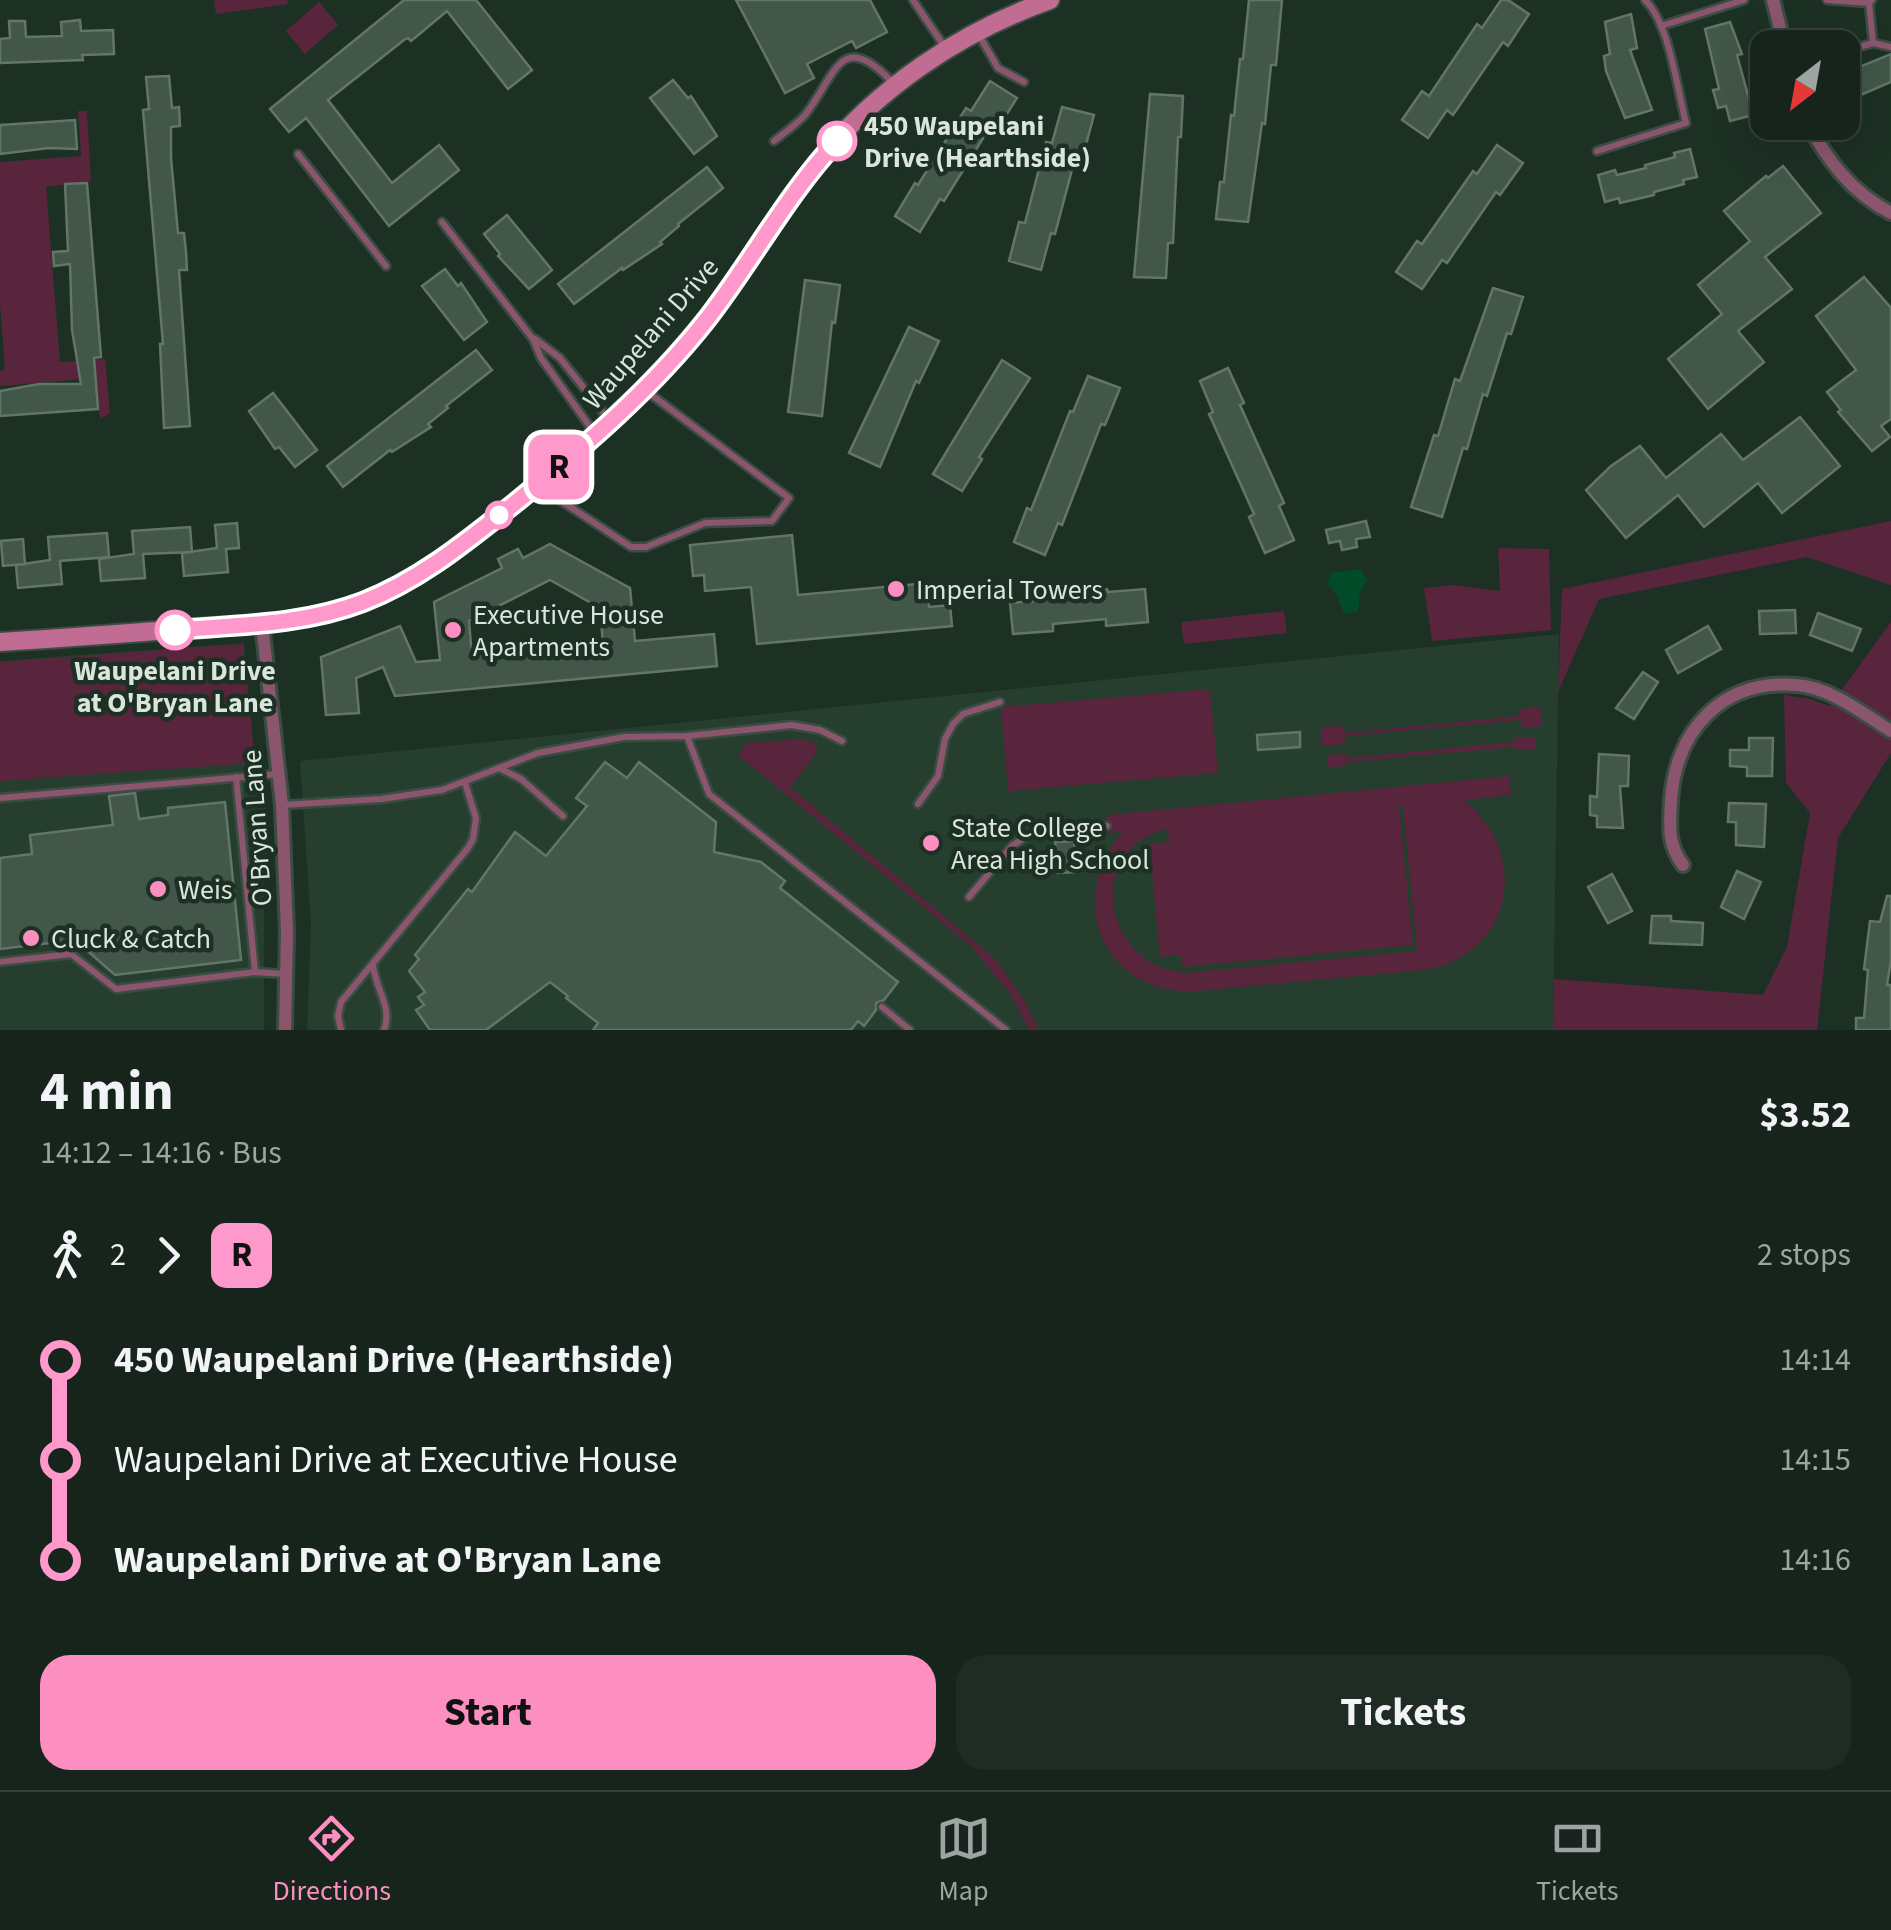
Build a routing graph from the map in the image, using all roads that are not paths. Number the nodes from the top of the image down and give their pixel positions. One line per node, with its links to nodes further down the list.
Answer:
1 (913, 0): 14 (lane)
2 (1050, 0): 10 (street, Waupelani Drive)
3 (1645, 0): 8 (lane)
4 (1744, 0): 8 (lane)
5 (1773, 0): 9 (street)
6 (1827, 0): 7 (lane)
7 (1870, 2): 11 (lane)
8 (1661, 26): 19 (lane)
9 (1780, 30)
10 (977, 32): 14 (street, Waupelani Drive); 15 (lane)
11 (1873, 42): 12 (lane); 13 (lane)
12 (1860, 46)
13 (1891, 48)
14 (946, 50): 16 (street, Waupelani Drive)
15 (1024, 82)
16 (896, 86): 18 (lane); 25 (street, Waupelani Drive)
17 (1818, 140): 21 (street)
18 (774, 141)
19 (1597, 151)
20 (298, 154): 23 (lane)
21 (1891, 213)
22 (442, 222): 24 (lane)
23 (386, 266)
24 (534, 338): 26 (lane); 27 (lane)
25 (644, 389): 26 (street, Waupelani Drive); 28 (lane)
26 (611, 422): 27 (street, Waupelani Drive)
27 (596, 436): 28 (street, Waupelani Drive)
28 (537, 486): 29 (street, Waupelani Drive)
29 (262, 624): 30 (street, Waupelani Drive); 36 (street, O'Bryan Lane)
30 (0, 642)
31 (1000, 702): 40 (lane)
32 (1891, 732): 44 (street)
33 (688, 736): 34 (lane); 35 (lane); 55 (lane)
34 (842, 741)
35 (501, 769): 38 (lane); 42 (lane)
36 (279, 774): 37 (lane); 41 (street, O'Bryan Lane)
37 (236, 777): 39 (lane); 48 (lane)
38 (465, 784): 41 (lane); 47 (lane)
39 (0, 798)
40 (918, 804)
41 (282, 805): 49 (street, O'Bryan Lane)
42 (563, 816)
43 (1107, 826): 45 (lane)
44 (1683, 865)
45 (969, 898)
46 (0, 962): 48 (lane)
47 (373, 964): 52 (lane); 53 (lane)
48 (255, 972): 49 (lane)
49 (286, 974): 51 (street, O'Bryan Lane)
50 (882, 1008): 54 (lane)
51 (285, 1030)
52 (341, 1030)
53 (384, 1030)
54 (910, 1030)
55 (1006, 1030)

